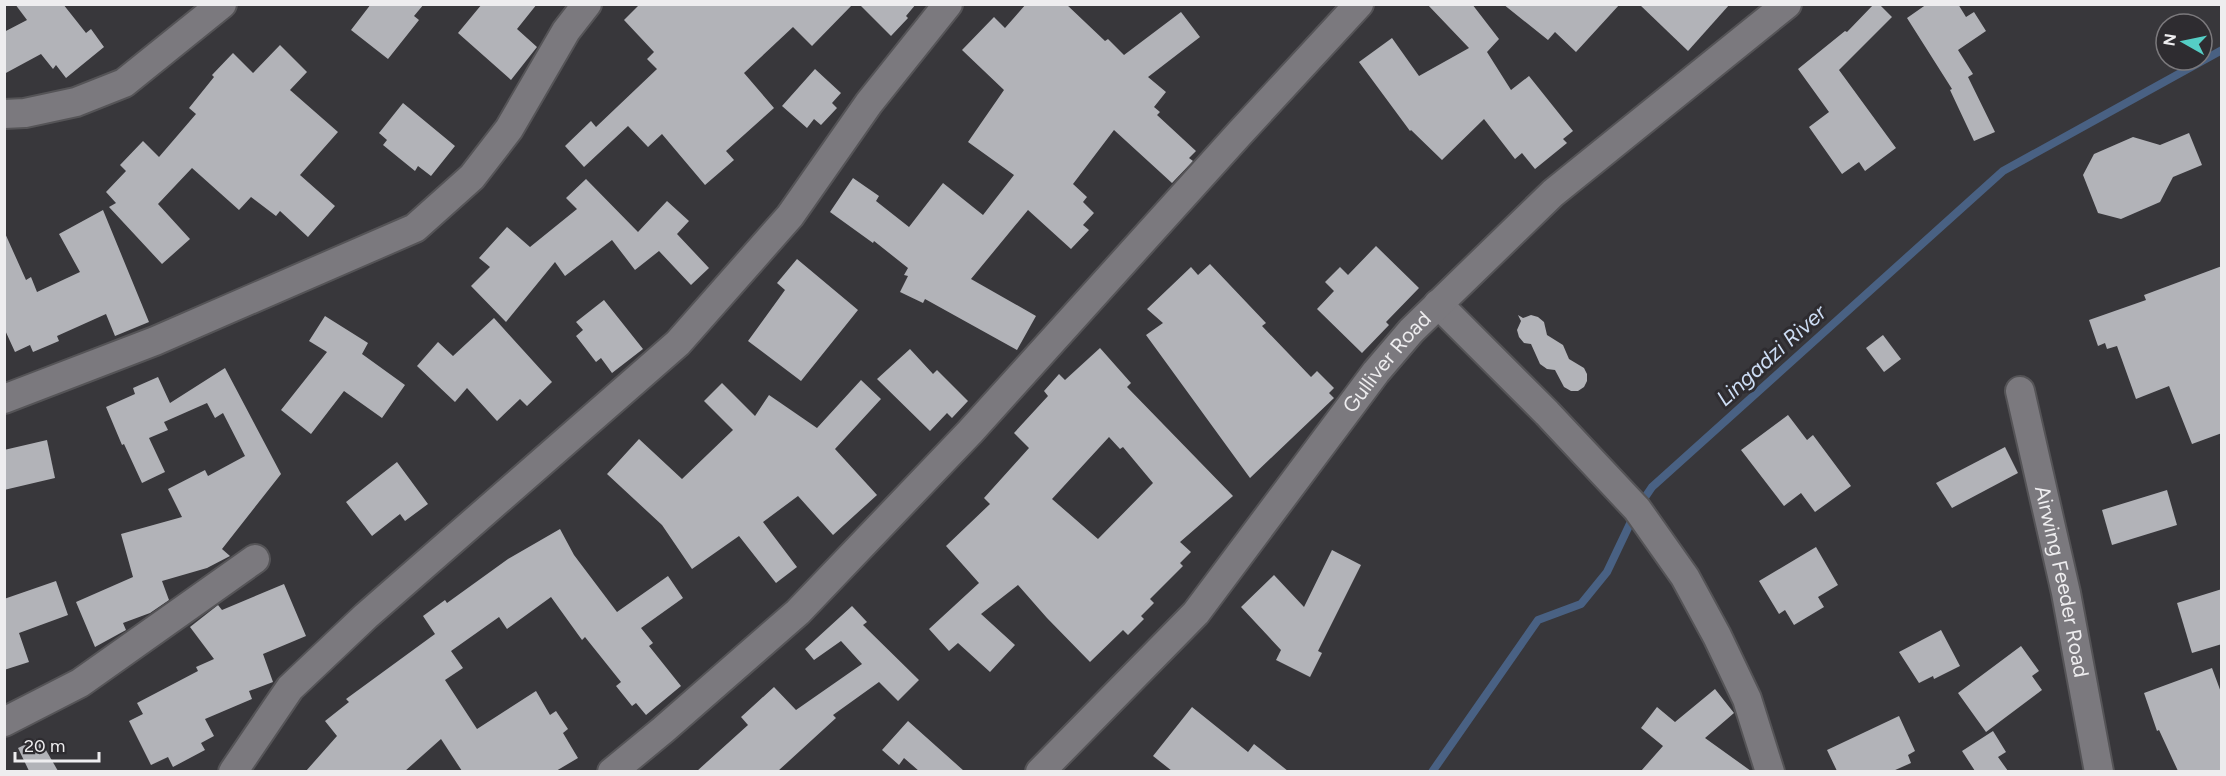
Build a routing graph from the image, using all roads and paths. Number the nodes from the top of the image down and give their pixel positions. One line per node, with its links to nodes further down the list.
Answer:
1 (222, 4): 6 (street)
2 (587, 4): 9 (street)
3 (948, 4): 12 (street)
4 (1359, 4): 13 (street)
5 (1787, 4): 7 (street, Gulliver Road)
6 (4, 114)
7 (1438, 304): 14 (street, Gulliver Road); 15 (street)
8 (2020, 391): 16 (street, Airwing Feeder Road)
9 (4, 399)
10 (255, 559): 11 (street)
11 (4, 722)
12 (233, 771)
13 (612, 771)
14 (1040, 771)
15 (1770, 771)
16 (2099, 771)

